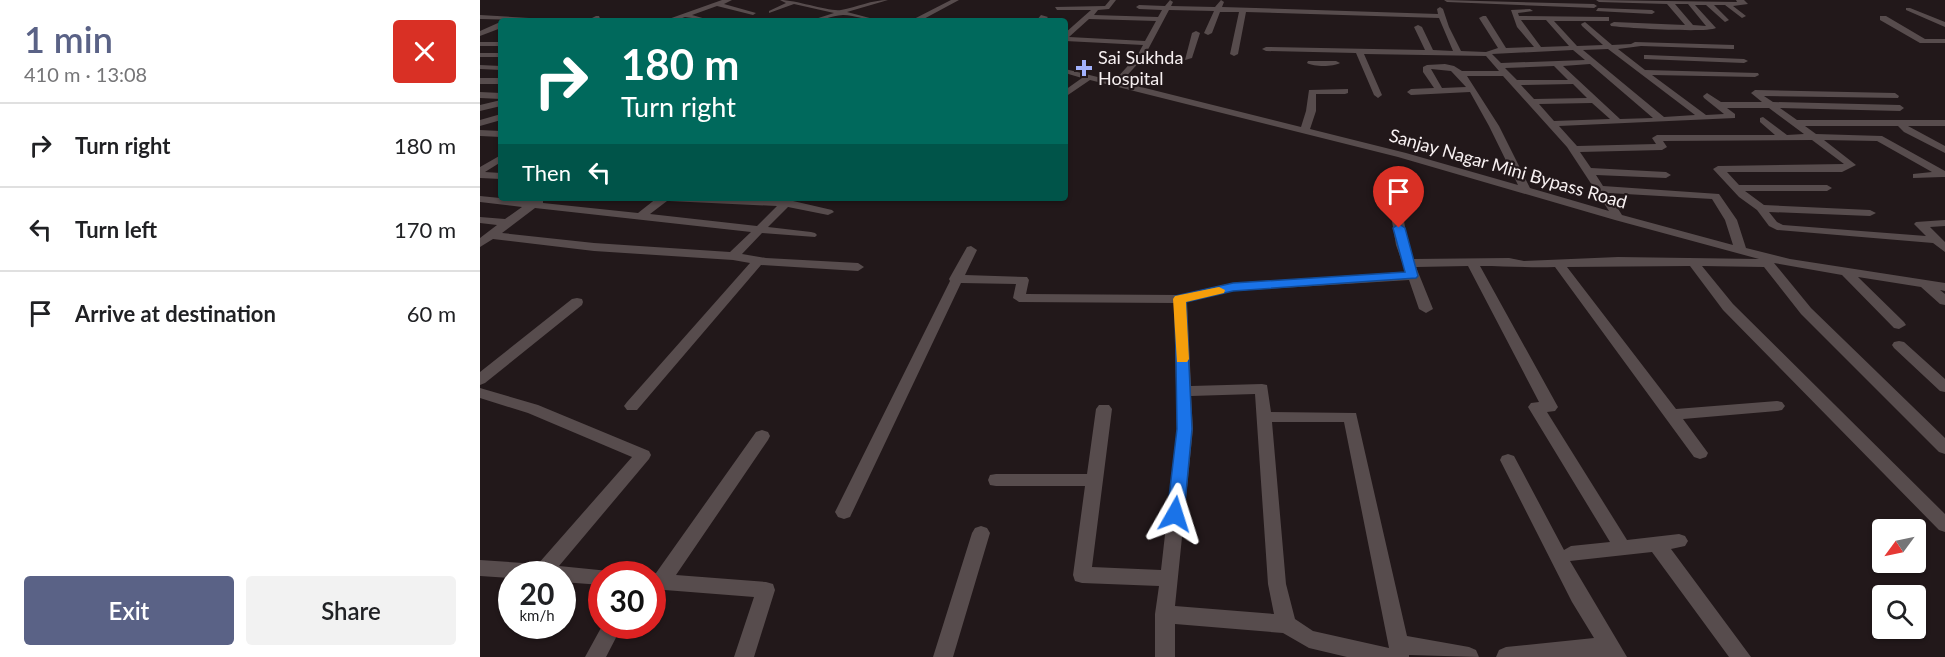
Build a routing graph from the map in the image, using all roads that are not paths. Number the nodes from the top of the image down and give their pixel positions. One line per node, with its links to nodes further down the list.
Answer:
1 (729, 0): 18 (street)
2 (783, 0): 12 (street)
3 (885, 0): 30 (street)
4 (956, 0): 44 (street)
5 (1113, 0): 23 (street)
6 (1222, 0): 25 (street)
7 (1255, 0): 27 (street)
8 (1303, 0): 28 (street)
9 (1447, 0): 10 (street)
10 (1455, 0): 24 (street); 33 (street)
11 (1739, 0): 20 (street)
12 (795, 2): 29 (street); 30 (street)
13 (1644, 2): 14 (street); 24 (street); 31 (street)
14 (1669, 2): 16 (street); 58 (street)
15 (1141, 3): 19 (street); 49 (street)
16 (1690, 3): 17 (street); 58 (street)
17 (1708, 3): 20 (street); 51 (street)
18 (716, 4): 32 (street); 34 (street)
19 (1169, 4): 25 (street); 50 (street)
20 (1728, 4): 36 (street)
21 (1331, 7): 33 (street)
22 (1057, 8): 23 (street)
23 (1096, 8): 38 (street)
24 (1597, 8): 31 (street); 39 (street); 46 (street); 53 (street)
25 (1219, 9): 26 (street); 62 (street)
26 (1243, 10): 27 (street); 79 (street)
27 (1253, 10): 28 (street)
28 (1302, 11): 33 (street)
29 (771, 12)
30 (843, 12): 42 (street); 43 (street)
31 (1652, 12): 57 (street)
32 (753, 13)
33 (1441, 14): 81 (street)
34 (685, 15): 40 (street); 41 (street)
35 (1945, 15): 54 (street)
36 (1742, 16)
37 (480, 17): 48 (street)
38 (1089, 17): 49 (street); 63 (street)
39 (1514, 17): 46 (street); 75 (street)
40 (676, 18)
41 (698, 18)
42 (823, 18)
43 (866, 18)
44 (920, 18)
45 (1483, 18): 77 (street)
46 (1548, 18): 72 (street)
47 (1883, 18): 65 (street)
48 (498, 19)
49 (1132, 19): 50 (street)
50 (1161, 20): 67 (street)
51 (1725, 20)
52 (1585, 24): 71 (street)
53 (1614, 24): 57 (street); 60 (street)
54 (1945, 25)
55 (498, 26): 59 (street)
56 (1418, 27): 80 (street)
57 (1662, 27): 58 (street); 70 (street)
58 (1692, 28)
59 (483, 31)
60 (1621, 31)
61 (1196, 33): 86 (street)
62 (1208, 33)
63 (1068, 35)
64 (1068, 38): 67 (street)
65 (1932, 41): 66 (street); 76 (street)
66 (1945, 42)
67 (1148, 43): 105 (street)
68 (480, 44): 69 (street)
69 (498, 44)
70 (1677, 45): 71 (street); 73 (street); 87 (street)
71 (1609, 46): 72 (street); 97 (street)
72 (1574, 47): 75 (street); 89 (street)
73 (1731, 47)
74 (1266, 49): 78 (street)
75 (1539, 49): 77 (street)
76 (1945, 49)
77 (1503, 50): 82 (street)
78 (1360, 52): 80 (street); 112 (street)
79 (1234, 54)
80 (1431, 54): 81 (street)
81 (1459, 54): 82 (street)
82 (1488, 54): 95 (street)
83 (480, 55): 84 (street)
84 (498, 55)
85 (1647, 57): 87 (street)
86 (1188, 58)
87 (1691, 59): 88 (street)
88 (1744, 61)
89 (1592, 62): 92 (street); 125 (street)
90 (1311, 63): 91 (street)
91 (1336, 63)
92 (1555, 63): 95 (street); 103 (street)
93 (480, 67): 94 (street)
94 (498, 68)
95 (1502, 70): 98 (street); 104 (street)
96 (1068, 72): 100 (street, Sanjay Nagar Mini Bypass Road)
97 (1644, 72): 99 (street); 124 (street)
98 (1460, 74): 106 (street); 107 (street)
99 (1755, 75)
100 (1088, 77): 105 (street, Sanjay Nagar Mini Bypass Road); 108 (street)
101 (480, 81): 102 (street)
102 (498, 81)
103 (1572, 82): 104 (street); 116 (street)
104 (1513, 83): 117 (street)
105 (1115, 84): 133 (street, Sanjay Nagar Mini Bypass Road)
106 (1470, 89): 107 (street); 150 (street)
107 (1440, 91): 110 (street)
108 (1068, 92)
109 (1345, 92): 133 (street)
110 (1412, 92)
111 (480, 95): 113 (street)
112 (1378, 95)
113 (498, 96)
114 (1707, 96): 120 (street)
115 (1895, 96): 119 (street)
116 (1594, 100): 117 (street); 127 (street)
117 (1530, 102): 132 (street)
118 (498, 104): 121 (street)
119 (1770, 104): 120 (street); 122 (street); 129 (street)
120 (1721, 105): 124 (street)
121 (480, 108)
122 (1900, 108)
123 (498, 118): 128 (street)
124 (1704, 118): 125 (street)
125 (1662, 120): 127 (street)
126 (1763, 120): 136 (street)
127 (1617, 121): 132 (street)
128 (480, 123)
129 (1795, 123): 130 (street); 137 (street)
130 (1900, 123): 131 (street); 139 (street)
131 (1945, 123)
132 (1551, 124): 138 (street)
133 (1305, 130): 150 (street, Sanjay Nagar Mini Bypass Road)
134 (480, 133): 135 (street)
135 (498, 134)
136 (1784, 137): 137 (street); 138 (street)
137 (1813, 137): 143 (street); 147 (street)
138 (1573, 149): 142 (street)
139 (1945, 150)
140 (498, 160): 141 (street)
141 (482, 170): 144 (street)
142 (1587, 171): 145 (street); 149 (street)
143 (1944, 174): 146 (street)
144 (498, 175)
145 (1666, 175)
146 (1917, 176)
147 (1738, 188): 148 (street); 156 (street)
148 (1827, 188)
149 (1599, 189): 161 (street); 172 (street)
150 (1526, 191): 161 (street, Sanjay Nagar Mini Bypass Road)
151 (480, 200): 152 (street)
152 (498, 200)
153 (539, 201): 160 (street); 163 (street)
154 (662, 201): 160 (street)
155 (788, 201): 157 (street); 165 (street)
156 (1761, 208): 158 (street); 168 (street)
157 (828, 212)
158 (1870, 213)
159 (1397, 214): 180 (street)
160 (640, 217): 165 (street)
161 (1618, 218): 172 (street, Sanjay Nagar Mini Bypass Road)
162 (480, 220): 163 (street)
163 (510, 223): 166 (street)
164 (1945, 223): 168 (street)
165 (762, 229): 167 (street); 173 (street)
166 (492, 235): 169 (street); 173 (street)
167 (811, 236)
168 (1935, 240): 170 (street)
169 (480, 243)
170 (1945, 248)
171 (971, 250): 182 (street)
172 (1741, 251): 174 (street, Sanjay Nagar Mini Bypass Road)
173 (733, 256): 175 (street)
174 (1765, 260): 177 (street); 181 (street, Sanjay Nagar Mini Bypass Road); 201 (street)
175 (758, 261): 179 (street); 195 (street)
176 (1472, 262): 178 (street); 180 (street); 211 (street)
177 (1694, 262): 178 (street); 207 (street)
178 (1558, 263): 198 (street)
179 (858, 267)
180 (1410, 269): 185 (street); 188 (street)
181 (1846, 272): 183 (street, Sanjay Nagar Mini Bypass Road); 189 (street)
182 (955, 279): 185 (street); 206 (street)
183 (1924, 284): 184 (street, Sanjay Nagar Mini Bypass Road); 186 (street)
184 (1945, 287)
185 (1180, 299): 193 (street)
186 (1945, 301)
187 (577, 302): 191 (street)
188 (1426, 309)
189 (1899, 325)
190 (1899, 345): 192 (street)
191 (480, 380)
192 (1945, 387)
193 (1183, 391): 199 (street); 217 (street)
194 (480, 393): 213 (street)
195 (632, 406)
196 (1777, 406): 198 (street)
197 (1104, 409): 205 (street)
198 (1671, 415): 202 (street)
199 (1264, 417): 220 (street); 223 (street)
200 (762, 436): 214 (street)
201 (1945, 448)
202 (1700, 453)
203 (1508, 460): 222 (street)
204 (996, 480): 205 (street)
205 (1093, 480): 217 (street)
206 (844, 512)
207 (1943, 521)
208 (981, 533): 226 (street)
209 (1679, 541): 210 (street)
210 (1657, 544): 211 (street); 230 (street)
211 (1623, 548): 212 (street)
212 (1571, 554)
213 (552, 561)
214 (666, 567)
215 (480, 568): 216 (street)
216 (498, 569)
217 (1168, 578): 219 (street)
218 (666, 582): 225 (street)
219 (1165, 614): 220 (street); 227 (street)
220 (1286, 624): 223 (street)
221 (605, 639): 224 (street)
222 (1614, 652): 229 (street)
223 (1396, 653): 228 (street)
224 (595, 657)
225 (744, 657)
226 (943, 657)
227 (1165, 657)
228 (1469, 657)
229 (1506, 657)
230 (1741, 657)

